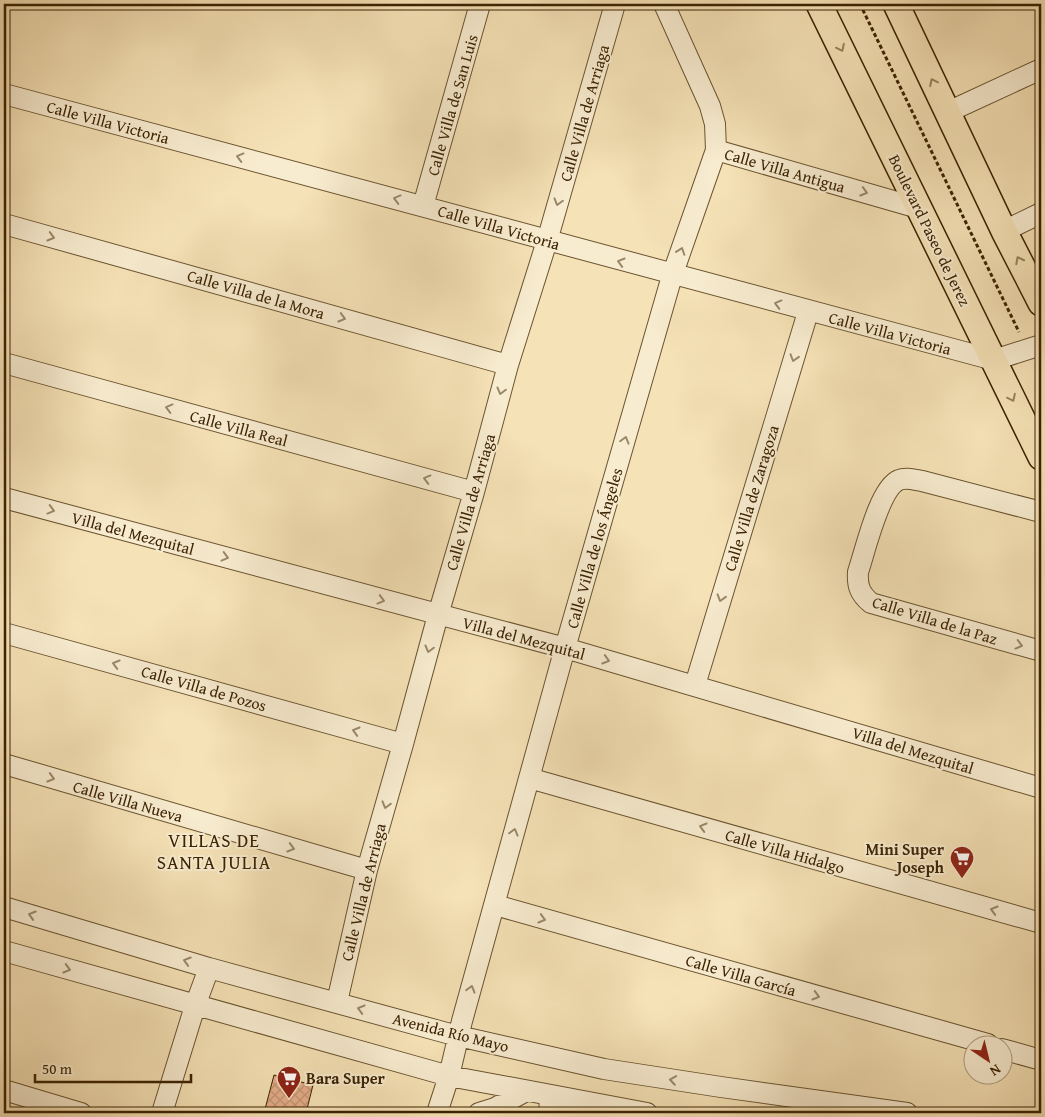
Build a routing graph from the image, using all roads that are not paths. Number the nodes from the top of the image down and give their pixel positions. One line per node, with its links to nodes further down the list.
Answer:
1 (480, 4): 10 (street, Calle Villa de San Luis)
2 (615, 4): 15 (street, Calle Villa de Arriaga, one-way to 15)
3 (664, 4): 9 (street, Calle Villa Antigua)
4 (819, 4): 11 (main road, Boulevard Paseo de Jerez, one-way to 11)
5 (896, 4): 8 (main road, one-way to 5)
6 (1041, 69): 8 (street)
7 (4, 94): 10 (street, Calle Villa Victoria, one-way to 7)
8 (948, 112): 14 (main road)
9 (716, 150): 11 (street, Calle Villa Antigua, one-way to 11); 16 (street, Calle Villa de los Ángeles, one-way to 9)
10 (423, 206): 15 (street, Calle Villa Victoria)
11 (918, 208): 20 (main road, Boulevard Paseo de Jerez)
12 (1041, 213): 14 (street)
13 (4, 224): 22 (street, Calle Villa de la Mora, one-way to 22)
14 (1004, 230): 17 (main road, one-way to 14)
15 (547, 241): 16 (street, Calle Villa Victoria, one-way to 15); 22 (street, Calle Villa de Arriaga)
16 (672, 276): 18 (street, Calle Villa Victoria, one-way to 16); 29 (street, Calle Villa de los Ángeles, one-way to 16)
17 (1041, 304)
18 (808, 312): 20 (street, Calle Villa Victoria); 31 (street, Calle Villa de Zaragoza, one-way to 31)
19 (1035, 348): 20 (street)
20 (994, 360): 23 (main road, Boulevard Paseo de Jerez, one-way to 23)
21 (4, 363): 24 (street, Calle Villa Real, one-way to 21)
22 (508, 365): 24 (street, Calle Villa de Arriaga, one-way to 24)
23 (1041, 456)
24 (474, 492): 27 (street, Calle Villa de Arriaga)
25 (4, 498): 27 (street, Villa del Mezquital, one-way to 27)
26 (1041, 512): 30 (street, Calle Villa de la Paz, one-way to 30)
27 (438, 615): 29 (street, Villa del Mezquital); 32 (street, Calle Villa de Arriaga, one-way to 32)
28 (4, 633): 32 (street, Calle Villa de Pozos, one-way to 28)
29 (565, 648): 31 (street, Villa del Mezquital, one-way to 31); 34 (street, Calle Villa de los Ángeles)
30 (1041, 651)
31 (695, 685): 35 (street, Villa del Mezquital)
32 (403, 744): 36 (street, Calle Villa de Arriaga, one-way to 36)
33 (4, 764): 36 (street, Calle Villa Nueva, one-way to 36)
34 (528, 778): 38 (street, Calle Villa de los Ángeles, one-way to 34); 39 (street, Calle Villa Hidalgo, one-way to 34)
35 (1041, 788)
36 (367, 870): 42 (street, Calle Villa de Arriaga)
37 (4, 906): 41 (street, Avenida Río Mayo, one-way to 37)
38 (495, 906): 44 (street, Calle Villa de los Ángeles, one-way to 38); 45 (street, Calle Villa García, one-way to 45)
39 (1041, 924)
40 (4, 951): 43 (street, one-way to 43)
41 (209, 968): 42 (street, Avenida Río Mayo); 43 (street)
42 (337, 1002): 44 (street, Avenida Río Mayo, one-way to 42)
43 (195, 1006): 48 (street); 54 (street)
44 (459, 1036): 48 (street, Calle Villa de los Ángeles); 52 (street, Avenida Río Mayo, one-way to 44)
45 (962, 1037)
46 (1012, 1052): 47 (street)
47 (1041, 1060)
48 (449, 1076): 50 (street); 55 (street, Calle Villa de los Ángeles)
49 (4, 1090): 53 (street)
50 (526, 1090): 51 (street); 56 (street)
51 (549, 1104): 57 (street)
52 (790, 1105): 58 (street, Avenida Río Mayo)
53 (81, 1113)
54 (162, 1113)
55 (437, 1113)
56 (479, 1113)
57 (647, 1113)
58 (907, 1113)

